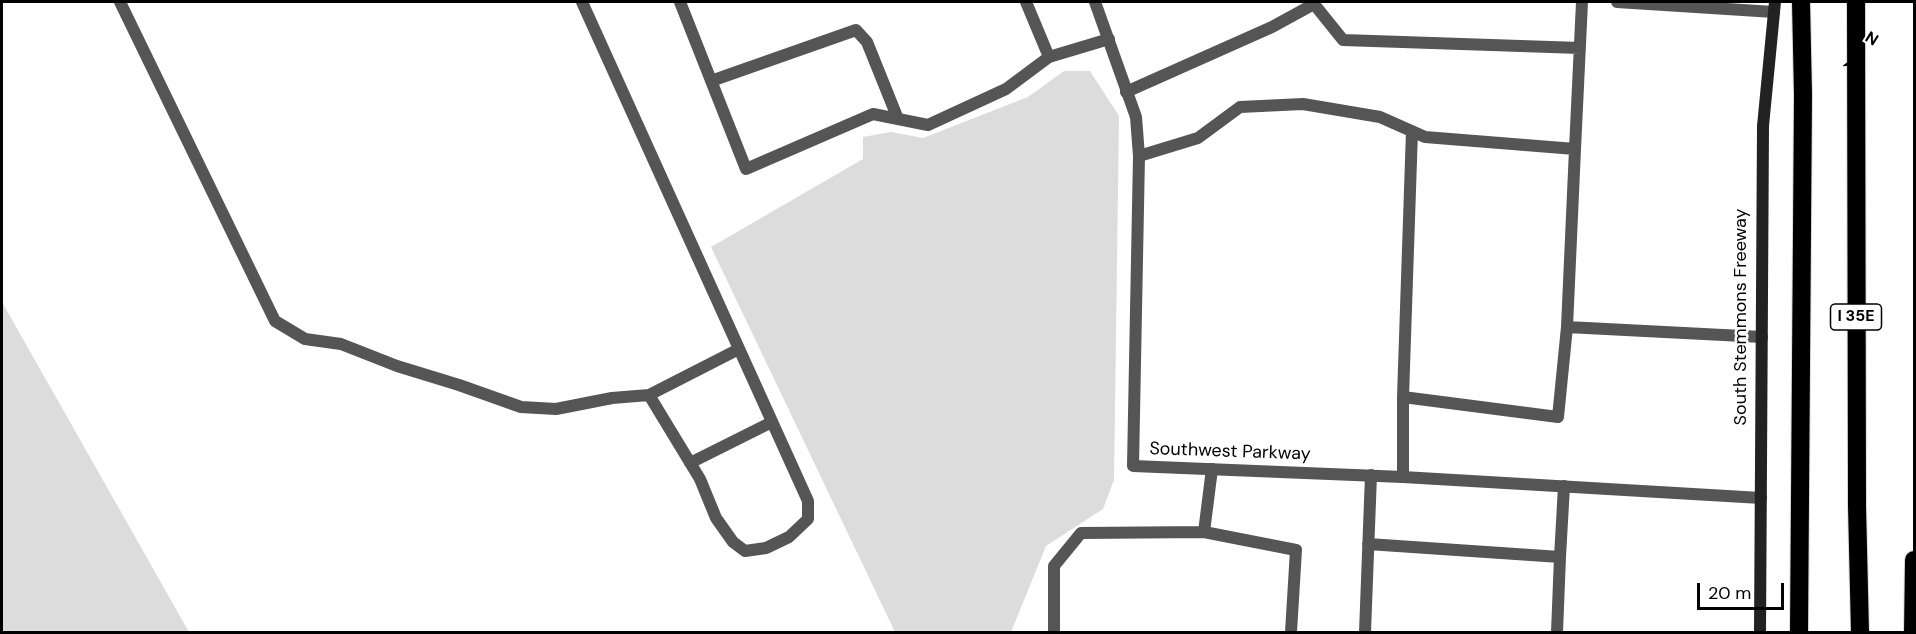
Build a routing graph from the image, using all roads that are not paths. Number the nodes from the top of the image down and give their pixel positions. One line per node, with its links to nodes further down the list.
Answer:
1 (120, 2): 24 (street)
2 (582, 2): 23 (street)
3 (680, 2): 15 (street)
4 (1026, 2): 14 (street)
5 (1095, 2): 12 (street, Southwest Parkway)
6 (1582, 2): 13 (street)
7 (1617, 2): 11 (street)
8 (1801, 2): 42 (highway)
9 (1856, 2): 43 (highway, I 35E)
10 (1314, 3): 13 (street); 16 (street)
11 (1774, 7): 22 (main road, South Stemmons Freeway)
12 (1109, 39): 14 (street); 16 (street, Southwest Parkway)
13 (1580, 48): 19 (street)
14 (1049, 57): 17 (street)
15 (711, 81): 17 (street); 17 (street)
16 (1126, 92): 20 (street, Southwest Parkway)
17 (898, 119)
18 (1412, 131): 19 (street); 20 (street); 25 (street)
19 (1575, 149): 21 (street)
20 (1139, 156): 28 (street, Southwest Parkway)
21 (1566, 327): 22 (street); 25 (street)
22 (1762, 337): 32 (main road, South Stemmons Freeway)
23 (739, 350): 24 (street); 26 (street)
24 (649, 395): 27 (street)
25 (1403, 397): 30 (street)
26 (772, 422): 27 (street); 27 (street)
27 (690, 463)
28 (1212, 469): 29 (street, Southwest Parkway); 33 (street)
29 (1371, 475): 30 (street, Southwest Parkway); 34 (street)
30 (1403, 477): 31 (street, Southwest Parkway)
31 (1564, 486): 32 (street, Southwest Parkway); 35 (street)
32 (1761, 498): 41 (main road, South Stemmons Freeway)
33 (1204, 532): 37 (street); 38 (street)
34 (1368, 544): 35 (street); 39 (street)
35 (1560, 557): 40 (street)
36 (1914, 560): 44 (highway)
37 (1054, 633)
38 (1291, 633)
39 (1365, 633)
40 (1557, 633)
41 (1760, 633)
42 (1799, 633)
43 (1860, 633)
44 (1913, 633)

